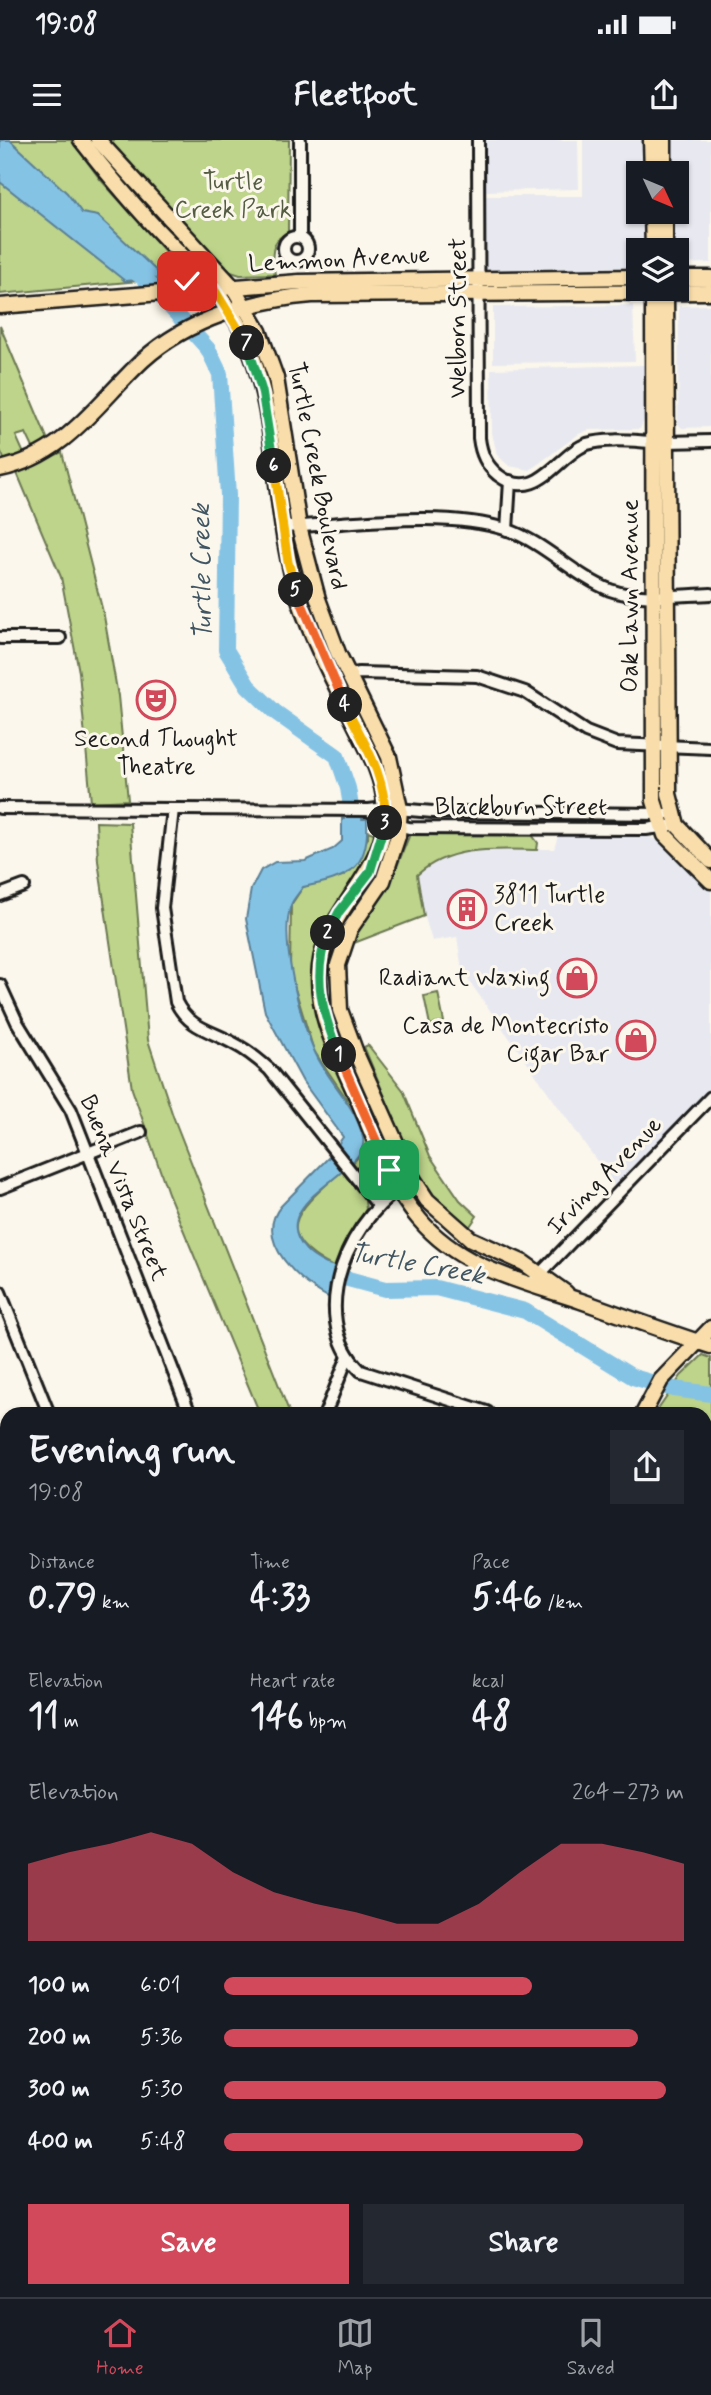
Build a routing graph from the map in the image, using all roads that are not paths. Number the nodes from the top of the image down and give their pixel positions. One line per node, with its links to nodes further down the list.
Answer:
1 (81, 140): 10 (main road, Turtle Creek Boulevard)
2 (98, 140): 15 (main road, Turtle Creek Boulevard)
3 (300, 140): 9 (street)
4 (478, 140): 12 (street, Welborn Street)
5 (652, 140): 7 (main road)
6 (664, 140): 8 (main road)
7 (652, 161)
8 (664, 161)
9 (300, 237)
10 (191, 265): 16 (main road); 17 (main road, Turtle Creek Boulevard)
11 (626, 277): 12 (main road, Lemmon Avenue)
12 (479, 278): 15 (main road, Lemmon Avenue); 21 (street, Welborn Street)
13 (689, 278): 14 (main road)
14 (711, 278)
15 (233, 287): 17 (main road, Lemmon Avenue); 24 (main road, Turtle Creek Boulevard)
16 (183, 289): 17 (main road, Lemmon Avenue); 23 (main road, Lemmon Avenue)
17 (214, 289): 25 (main road, Turtle Creek Boulevard)
18 (626, 291): 21 (main road, Lemmon Avenue)
19 (689, 291): 20 (main road, Lemmon Avenue)
20 (711, 292)
21 (479, 294): 24 (main road, Lemmon Avenue); 31 (street, Welborn Street)
22 (659, 301): 29 (main road, Oak Lawn Avenue)
23 (0, 306)
24 (246, 307): 25 (main road, Lemmon Avenue); 26 (main road, Turtle Creek Boulevard)
25 (229, 312): 27 (main road, Turtle Creek Boulevard); 30 (main road, Lemmon Avenue)
26 (285, 426): 27 (main road); 33 (main road, Turtle Creek Boulevard)
27 (269, 429): 32 (main road, Turtle Creek Boulevard)
28 (711, 441): 29 (street)
29 (659, 442): 31 (street); 36 (main road, Oak Lawn Avenue)
30 (0, 469)
31 (510, 481): 34 (street)
32 (283, 527): 33 (street); 40 (main road, Turtle Creek Boulevard)
33 (299, 527): 34 (street); 39 (main road, Turtle Creek Boulevard)
34 (507, 530): 36 (street)
35 (711, 594): 36 (street)
36 (660, 595): 41 (main road, Oak Lawn Avenue)
37 (0, 638): 38 (street)
38 (60, 638)
39 (350, 676): 40 (main road); 41 (street); 45 (main road, Turtle Creek Boulevard)
40 (334, 683): 45 (main road, Turtle Creek Boulevard)
41 (661, 748): 42 (street); 47 (main road, Oak Lawn Avenue); 48 (main road, Oak Lawn Avenue)
42 (711, 748)
43 (0, 808): 44 (street)
44 (173, 809): 45 (street); 64 (street)
45 (390, 813): 46 (street, Blackburn Street); 49 (main road, Turtle Creek Boulevard); 57 (main road, Turtle Creek Boulevard)
46 (548, 814): 48 (street, Blackburn Street); 50 (street)
47 (675, 819): 48 (street, Blackburn Street); 51 (main road)
48 (659, 822): 50 (street, Blackburn Street); 52 (main road)
49 (400, 827): 50 (street, Blackburn Street); 56 (main road, Turtle Creek Boulevard)
50 (547, 828)
51 (711, 861)
52 (711, 881)
53 (24, 886): 54 (street)
54 (0, 895)
55 (0, 985): 60 (street, Buena Vista Street)
56 (352, 1042): 57 (main road); 61 (main road, Turtle Creek Boulevard)
57 (336, 1048): 63 (main road, Turtle Creek Boulevard)
58 (711, 1097): 67 (street, Irving Avenue)
59 (141, 1132): 60 (street)
60 (89, 1153): 62 (street); 76 (street, Buena Vista Street)
61 (413, 1181): 63 (street); 65 (main road, Turtle Creek Boulevard)
62 (0, 1188)
63 (398, 1188): 64 (street); 66 (main road, Turtle Creek Boulevard)
64 (377, 1205): 73 (street)
65 (471, 1239): 66 (main road); 67 (main road, Turtle Creek Boulevard)
66 (460, 1255): 68 (main road, Turtle Creek Boulevard)
67 (540, 1273): 68 (street, Irving Avenue); 70 (main road, Turtle Creek Boulevard)
68 (529, 1285): 70 (main road, Turtle Creek Boulevard)
69 (0, 1292): 75 (street)
70 (573, 1298): 72 (main road, Turtle Creek Boulevard)
71 (711, 1328): 72 (main road)
72 (700, 1345): 79 (main road)
73 (354, 1364): 74 (street); 74 (street); 78 (street)
74 (337, 1381): 77 (street)
75 (46, 1407)
76 (187, 1407)
77 (328, 1407)
78 (473, 1407)
79 (647, 1407)

